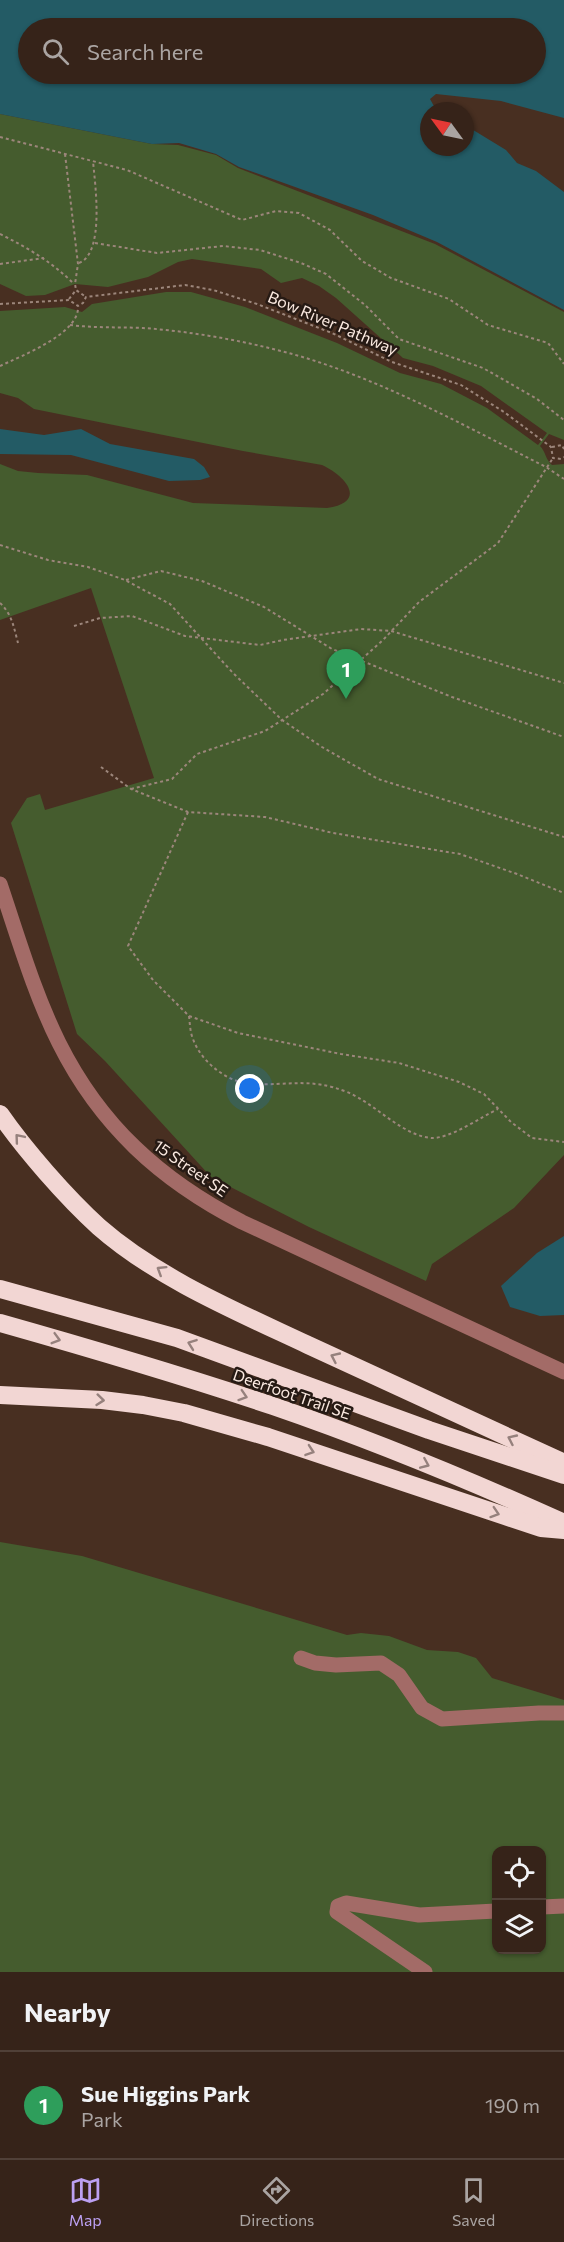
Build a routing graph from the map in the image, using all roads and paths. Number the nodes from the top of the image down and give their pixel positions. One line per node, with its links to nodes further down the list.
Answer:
1 (0, 137): 2 (path)
2 (65, 154): 3 (path); 8 (path)
3 (93, 161): 5 (path); 16 (path)
4 (0, 234): 6 (path)
5 (95, 243): 8 (path); 18 (path)
6 (44, 258): 7 (path); 9 (path)
7 (0, 264)
8 (78, 264): 9 (path)
9 (75, 284): 10 (path)
10 (76, 290): 11 (path); 12 (path)
11 (86, 297): 14 (path); 20 (path, Bow River Pathway)
12 (69, 300): 13 (path); 14 (path)
13 (0, 304)
14 (78, 306): 15 (path)
15 (70, 325): 17 (path); 24 (path)
16 (564, 364)
17 (0, 366)
18 (564, 420)
19 (563, 443): 20 (path); 21 (path)
20 (551, 447): 23 (path)
21 (564, 449)
22 (564, 457): 23 (path)
23 (553, 458): 24 (path)
24 (546, 467): 25 (path); 30 (path)
25 (564, 479)
26 (0, 545): 27 (path)
27 (125, 580): 31 (path); 32 (path)
28 (0, 603): 33 (path)
29 (74, 626): 32 (path)
30 (391, 631): 31 (path); 34 (path); 35 (path)
31 (309, 636): 32 (path); 34 (path)
32 (203, 638): 36 (path)
33 (18, 643)
34 (360, 660): 36 (path); 37 (path)
35 (564, 682)
36 (282, 720): 39 (path); 41 (path)
37 (564, 737)
38 (101, 766): 39 (path)
39 (131, 789): 40 (path)
40 (188, 812): 43 (path); 44 (path)
41 (564, 837)
42 (0, 885): 50 (street, 15 Street SE)
43 (564, 893)
44 (189, 1016): 45 (path); 45 (path)
45 (498, 1108): 47 (path)
46 (0, 1114): 52 (highway, one-way to 46)
47 (564, 1142)
48 (0, 1289): 53 (highway, Deerfoot Trail SE, one-way to 48)
49 (0, 1323): 54 (highway, Deerfoot Trail SE, one-way to 54)
50 (564, 1372)
51 (0, 1395): 55 (highway, one-way to 55)
52 (564, 1465)
53 (564, 1475)
54 (564, 1523)
55 (564, 1530)
56 (301, 1658): 57 (street)
57 (564, 1713)
58 (564, 1906): 59 (street)
59 (546, 1907)
60 (492, 1911): 61 (street)
61 (425, 1972)

